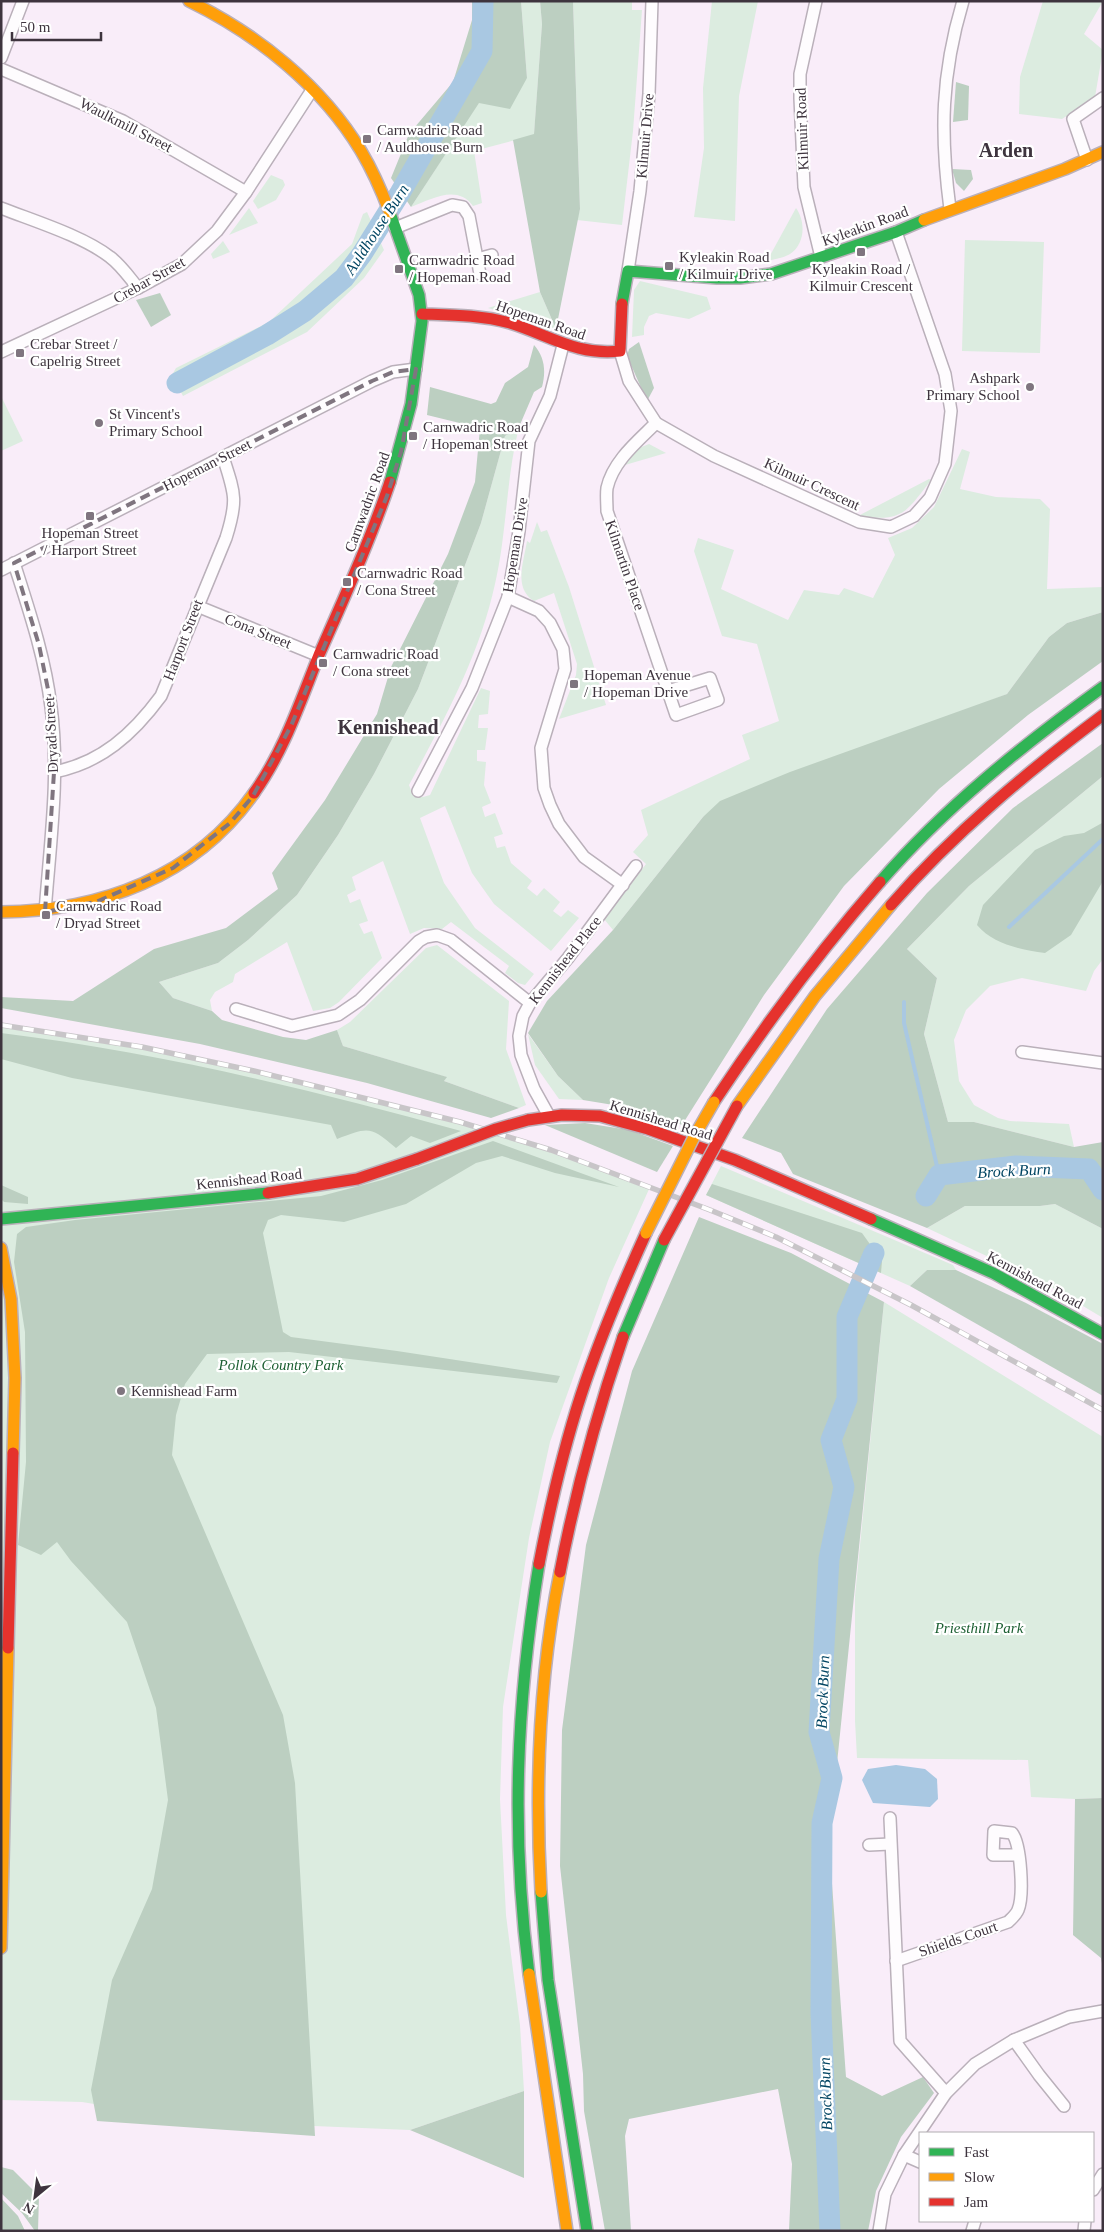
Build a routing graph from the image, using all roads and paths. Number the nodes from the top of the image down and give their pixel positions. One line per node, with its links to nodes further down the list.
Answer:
1 (23, 1): 6 (street)
2 (190, 1): 8 (main road, Carnwadric Road)
3 (652, 1): 20 (street, Kilmuir Drive)
4 (816, 1): 18 (street, Kilmuir Road)
5 (963, 1): 14 (street)
6 (1, 58)
7 (1, 69): 12 (street, Waulkmill Street)
8 (312, 90): 12 (street, Crebar Street); 15 (main road, Carnwadric Road)
9 (1103, 98): 11 (street)
10 (1102, 155): 11 (main road, Kyleakin Road)
11 (1087, 160): 14 (main road, Kyleakin Road)
12 (246, 192): 22 (street, Crebar Street)
13 (1, 208): 22 (street)
14 (950, 209): 16 (main road, Kyleakin Road)
15 (395, 228): 19 (street); 23 (main road, Carnwadric Road)
16 (896, 232): 18 (main road, Kyleakin Road); 28 (street, Kilmuir Crescent)
17 (492, 255): 19 (street)
18 (822, 257): 20 (main road, Kyleakin Road)
19 (477, 259): 21 (street)
20 (628, 271): 25 (main road, Kilmuir Crescent)
21 (480, 274)
22 (138, 288): 26 (street, Crebar Street)
23 (422, 314): 24 (main road, Hopeman Road); 27 (main road, Carnwadric Road)
24 (563, 345): 25 (main road, Hopeman Road); 32 (street, Hopeman Drive)
25 (620, 351): 28 (street, Kilmuir Crescent)
26 (1, 352)
27 (416, 369): 29 (street, Hopeman Street); 34 (main road, Carnwadric Road)
28 (656, 423): 36 (street, Kilmartin Place)
29 (223, 457): 30 (street, Hopeman Street); 33 (street, Harport Street)
30 (14, 563): 31 (street, Hopeman Street); 38 (street, Dryad Street)
31 (1, 570)
32 (508, 596): 39 (street, Hopeman Drive); 41 (street)
33 (196, 606): 34 (street, Cona Street); 38 (street, Harport Street)
34 (319, 656): 43 (main road, Carnwadric Road)
35 (1103, 687): 68 (main road, bridge)
36 (668, 691)
37 (1103, 714): 69 (main road, bridge)
38 (54, 772): 43 (street, Dryad Street)
39 (418, 791)
40 (636, 866): 41 (street, Kennishead Place)
41 (623, 885): 44 (street, Kennishead Place)
42 (1, 912): 43 (main road, Carnwadric Road)
43 (45, 912)
44 (530, 1003): 45 (street); 48 (street, Kennishead Place)
45 (236, 1009)
46 (1022, 1052): 47 (street)
47 (1103, 1063)
48 (549, 1116): 49 (main road, Kennishead Road, bridge); 51 (main road, Kennishead Road)
49 (1, 1219)
50 (1, 1248): 56 (main road)
51 (1103, 1334)
52 (890, 1818): 53 (street, Shields Court)
53 (890, 1844): 54 (street); 57 (street, Shields Court)
54 (869, 1845)
55 (1018, 1855): 57 (street, Shields Court)
56 (1, 1948)
57 (896, 1961): 60 (street, Shields Court)
58 (1103, 2011): 59 (street)
59 (1014, 2040): 60 (street); 61 (street)
60 (946, 2093): 62 (street)
61 (1064, 2106)
62 (920, 2132)
63 (919, 2133): 64 (street)
64 (904, 2155): 65 (street); 70 (street)
65 (919, 2162)
66 (1103, 2174): 67 (street)
67 (1094, 2188)
68 (567, 2231)
69 (587, 2231)
70 (879, 2231)

